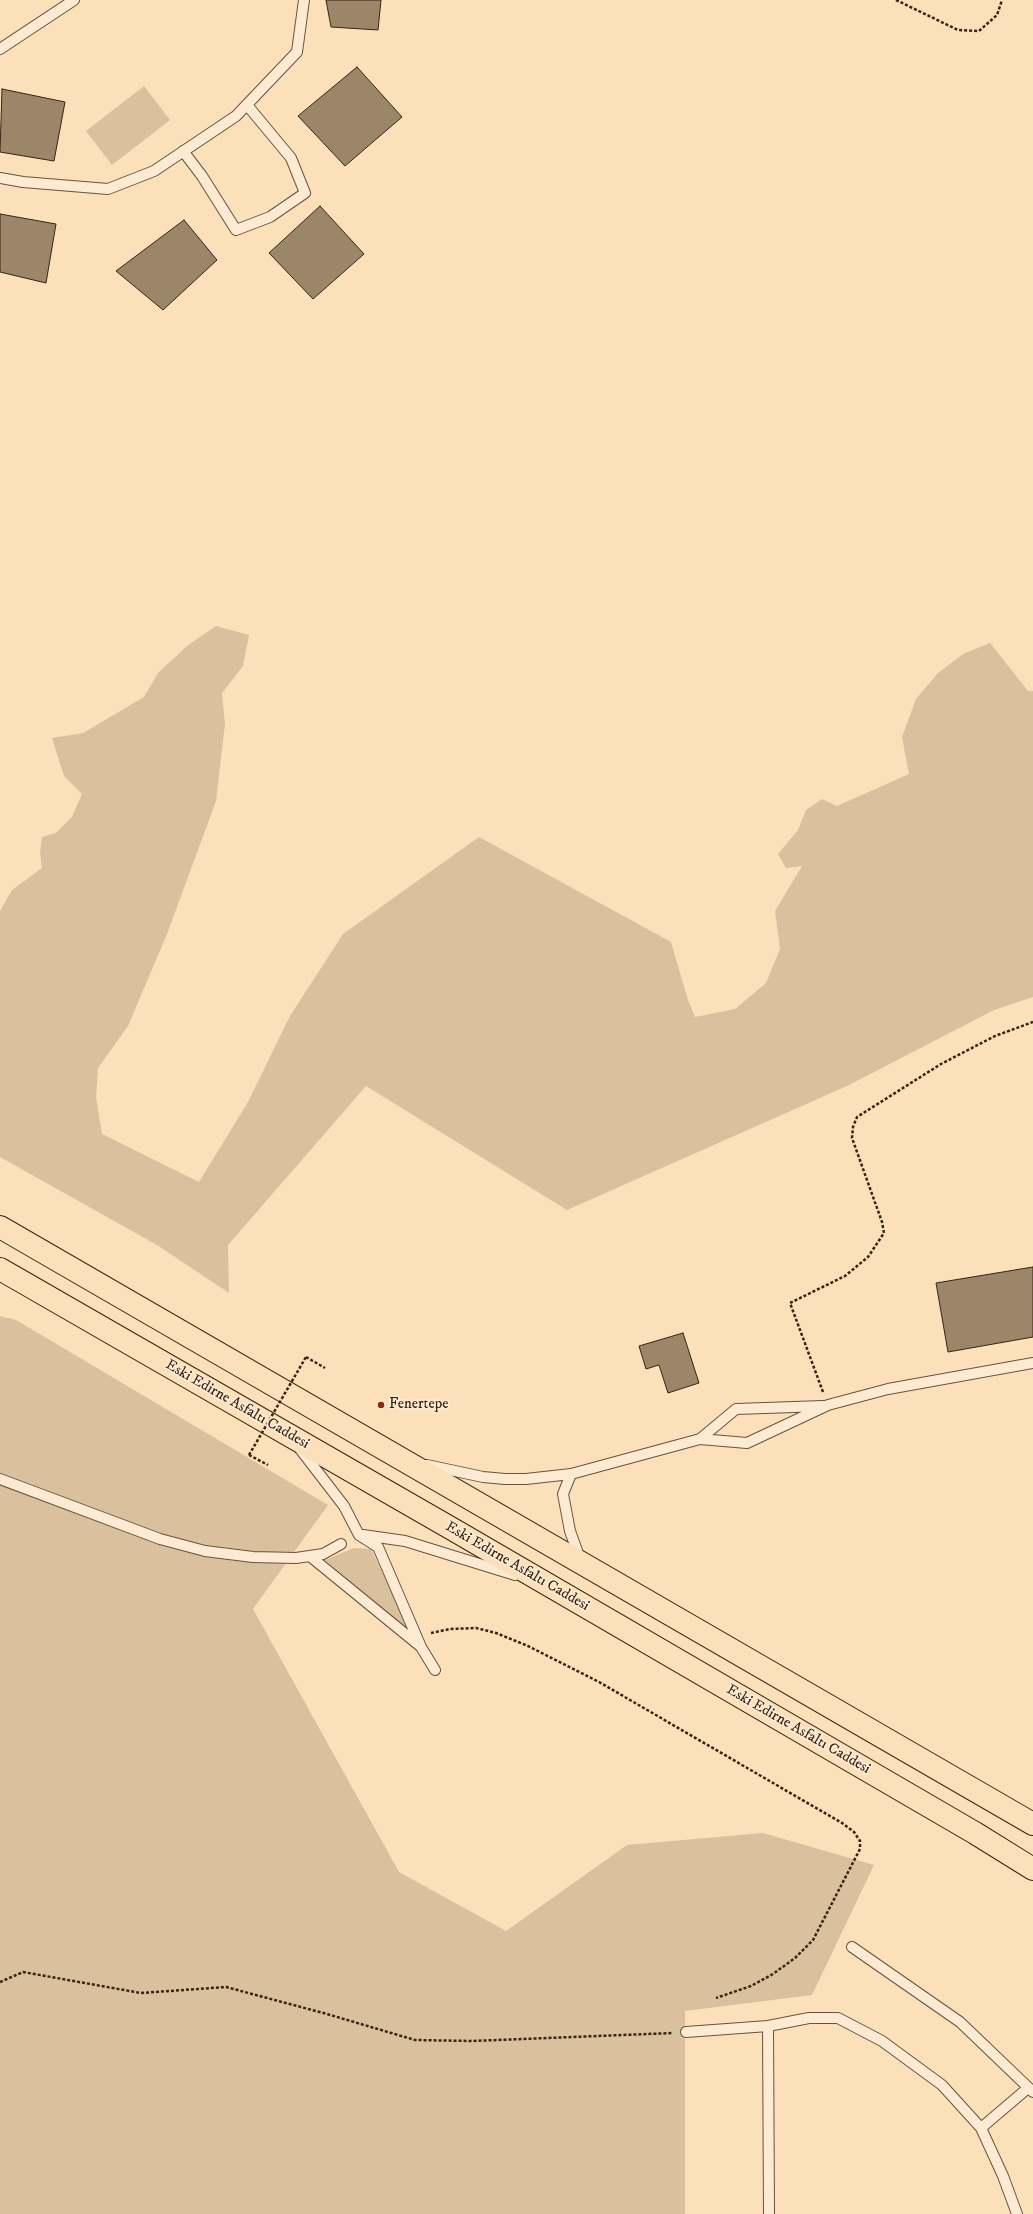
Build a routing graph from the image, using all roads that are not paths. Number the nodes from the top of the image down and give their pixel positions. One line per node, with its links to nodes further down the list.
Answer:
1 (74, 0): 3 (lane)
2 (304, 0): 4 (lane)
3 (0, 49)
4 (247, 105): 5 (lane); 5 (lane)
5 (183, 151): 6 (lane)
6 (0, 178)
7 (0, 1227): 13 (highway)
8 (0, 1269): 11 (highway, Eski Edirne Asfaltı Caddesi)
9 (1033, 1362): 10 (lane)
10 (828, 1405): 12 (lane); 12 (lane)
11 (290, 1437): 16 (lane); 20 (highway, Eski Edirne Asfaltı Caddesi)
12 (700, 1439): 14 (lane)
13 (400, 1457): 14 (lane); 19 (highway)
14 (571, 1474): 19 (lane)
15 (0, 1479): 18 (lane)
16 (359, 1535): 20 (lane); 21 (lane)
17 (341, 1544): 18 (lane)
18 (311, 1557): 21 (lane)
19 (582, 1562): 23 (highway)
20 (543, 1582): 24 (highway, Eski Edirne Asfaltı Caddesi)
21 (421, 1647): 22 (lane)
22 (435, 1670)
23 (1033, 1824)
24 (1033, 1869)
25 (852, 1947): 28 (lane)
26 (768, 2026): 27 (lane); 29 (lane); 30 (lane)
27 (686, 2032)
28 (1031, 2090): 29 (lane)
29 (981, 2128): 31 (lane)
30 (769, 2214)
31 (1017, 2214)

